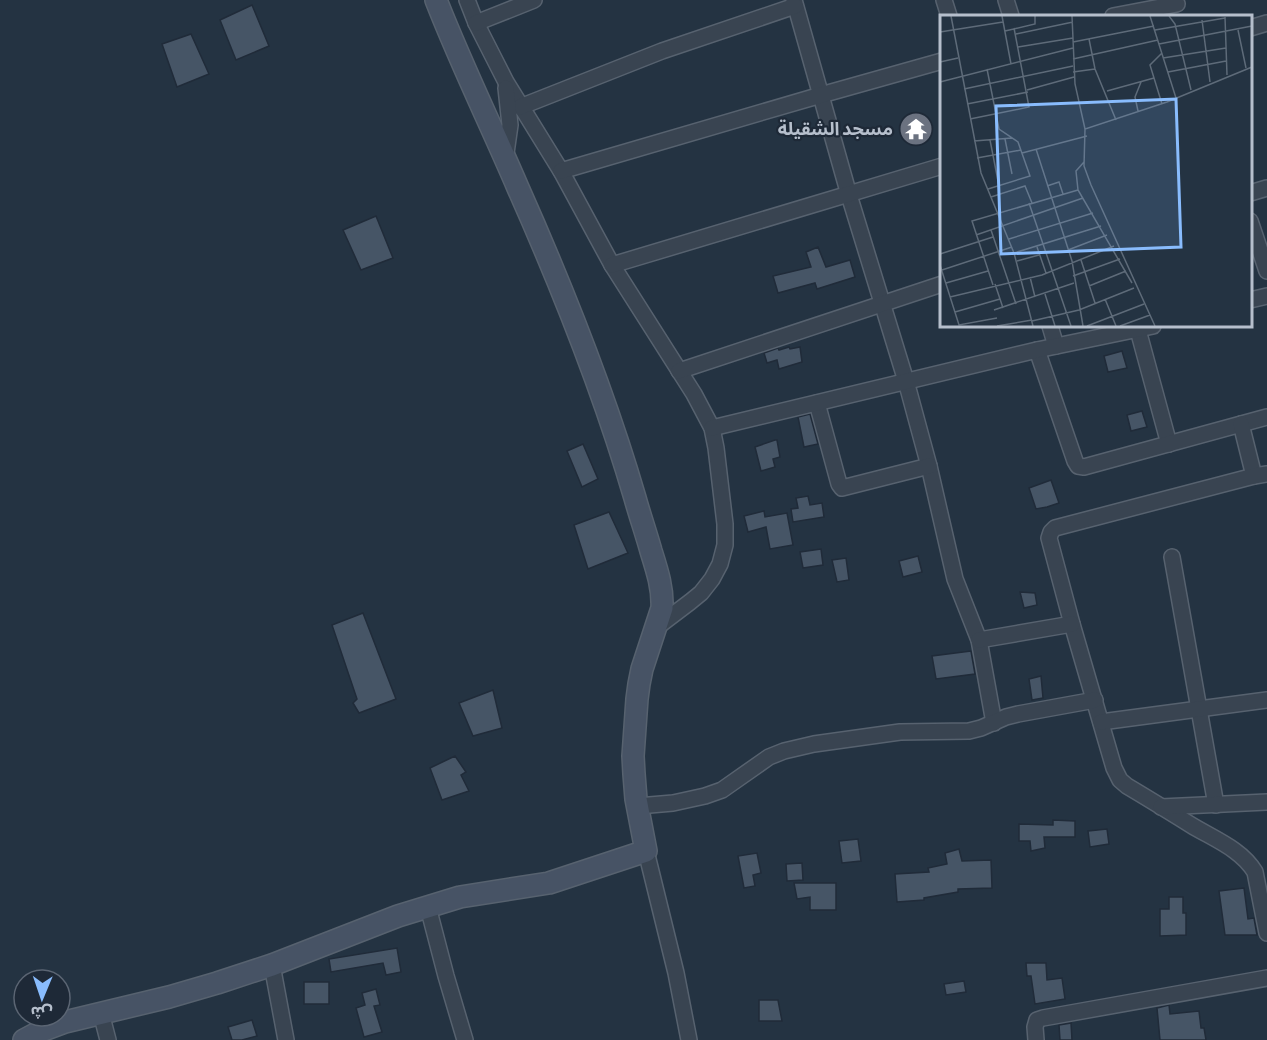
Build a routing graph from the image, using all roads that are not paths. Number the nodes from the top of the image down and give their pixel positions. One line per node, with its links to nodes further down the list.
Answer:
1 (436, 0): 18 (street)
2 (467, 0): 11 (street)
3 (534, 0): 11 (street)
4 (944, 0): 8 (street)
5 (1006, 0): 9 (street)
6 (795, 3): 16 (street); 17 (street)
7 (1178, 7): 10 (street)
8 (949, 15)
9 (1011, 15)
10 (1120, 15)
11 (476, 22): 15 (street)
12 (1267, 23): 13 (street)
13 (1252, 28)
14 (940, 63): 16 (street)
15 (506, 82): 17 (street); 18 (street)
16 (821, 95): 20 (street); 23 (street)
17 (520, 107): 20 (street)
18 (505, 160): 47 (street)
19 (940, 167): 23 (street)
20 (561, 171): 25 (street)
21 (1267, 188): 22 (street)
22 (1252, 193)
23 (849, 195): 25 (street); 30 (street)
24 (1252, 225): 26 (street)
25 (612, 266): 36 (street)
26 (1267, 271)
27 (940, 285): 30 (street)
28 (1267, 296): 29 (street)
29 (1252, 300)
30 (882, 303): 36 (street); 37 (street)
31 (1050, 327): 34 (street)
32 (1149, 327): 33 (street)
33 (1138, 330): 34 (street); 42 (street)
34 (1056, 346): 35 (street)
35 (1037, 350): 37 (street); 42 (street)
36 (679, 371): 41 (street)
37 (906, 381): 38 (street); 43 (street)
38 (818, 403): 41 (street); 43 (street)
39 (1267, 417): 40 (street)
40 (1241, 424): 42 (street); 44 (street)
41 (712, 428): 47 (street)
42 (1169, 444)
43 (928, 466): 48 (street)
44 (1261, 475): 46 (street)
45 (1172, 557): 51 (street)
46 (1072, 624): 48 (street); 49 (street)
47 (657, 627): 56 (street)
48 (979, 640): 53 (street)
49 (1095, 700): 52 (street); 53 (street)
50 (1267, 700): 51 (street)
51 (1199, 709): 52 (street); 55 (street)
52 (1101, 722): 57 (street)
53 (994, 723): 56 (street)
54 (1267, 802): 55 (street)
55 (1216, 805): 57 (street)
56 (638, 806): 58 (street)
57 (1161, 807): 60 (street)
58 (646, 851): 59 (street); 68 (street)
59 (428, 907): 61 (street); 67 (street)
60 (1267, 933)
61 (272, 965): 63 (street); 66 (street)
62 (1267, 978): 69 (street)
63 (101, 1013): 64 (street); 65 (street)
64 (24, 1040)
65 (108, 1040)
66 (286, 1040)
67 (465, 1040)
68 (689, 1040)
69 (1036, 1040)

